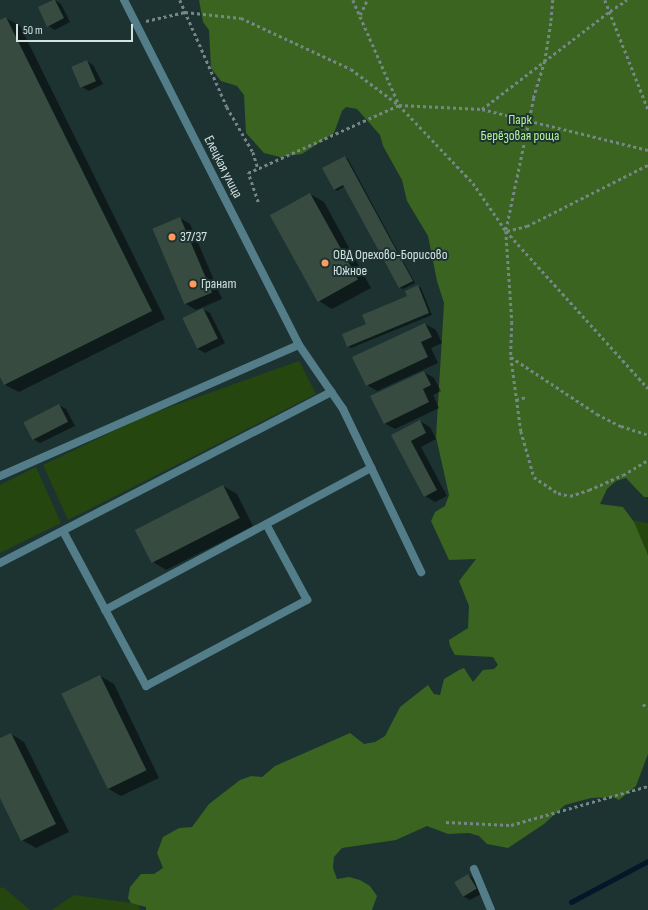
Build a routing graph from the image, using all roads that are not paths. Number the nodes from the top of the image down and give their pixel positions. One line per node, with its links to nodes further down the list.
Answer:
1 (124, 0): 2 (street, Елецкая улица)
2 (300, 345): 3 (street, Елецкая улица); 5 (street)
3 (332, 392): 4 (street, Елецкая улица); 7 (street)
4 (371, 468): 6 (street); 9 (street, Елецкая улица)
5 (0, 476)
6 (266, 524): 10 (street); 10 (street)
7 (63, 531): 8 (street); 10 (street)
8 (0, 563)
9 (421, 572)
10 (105, 610)
11 (474, 869): 12 (street)
12 (491, 910)

